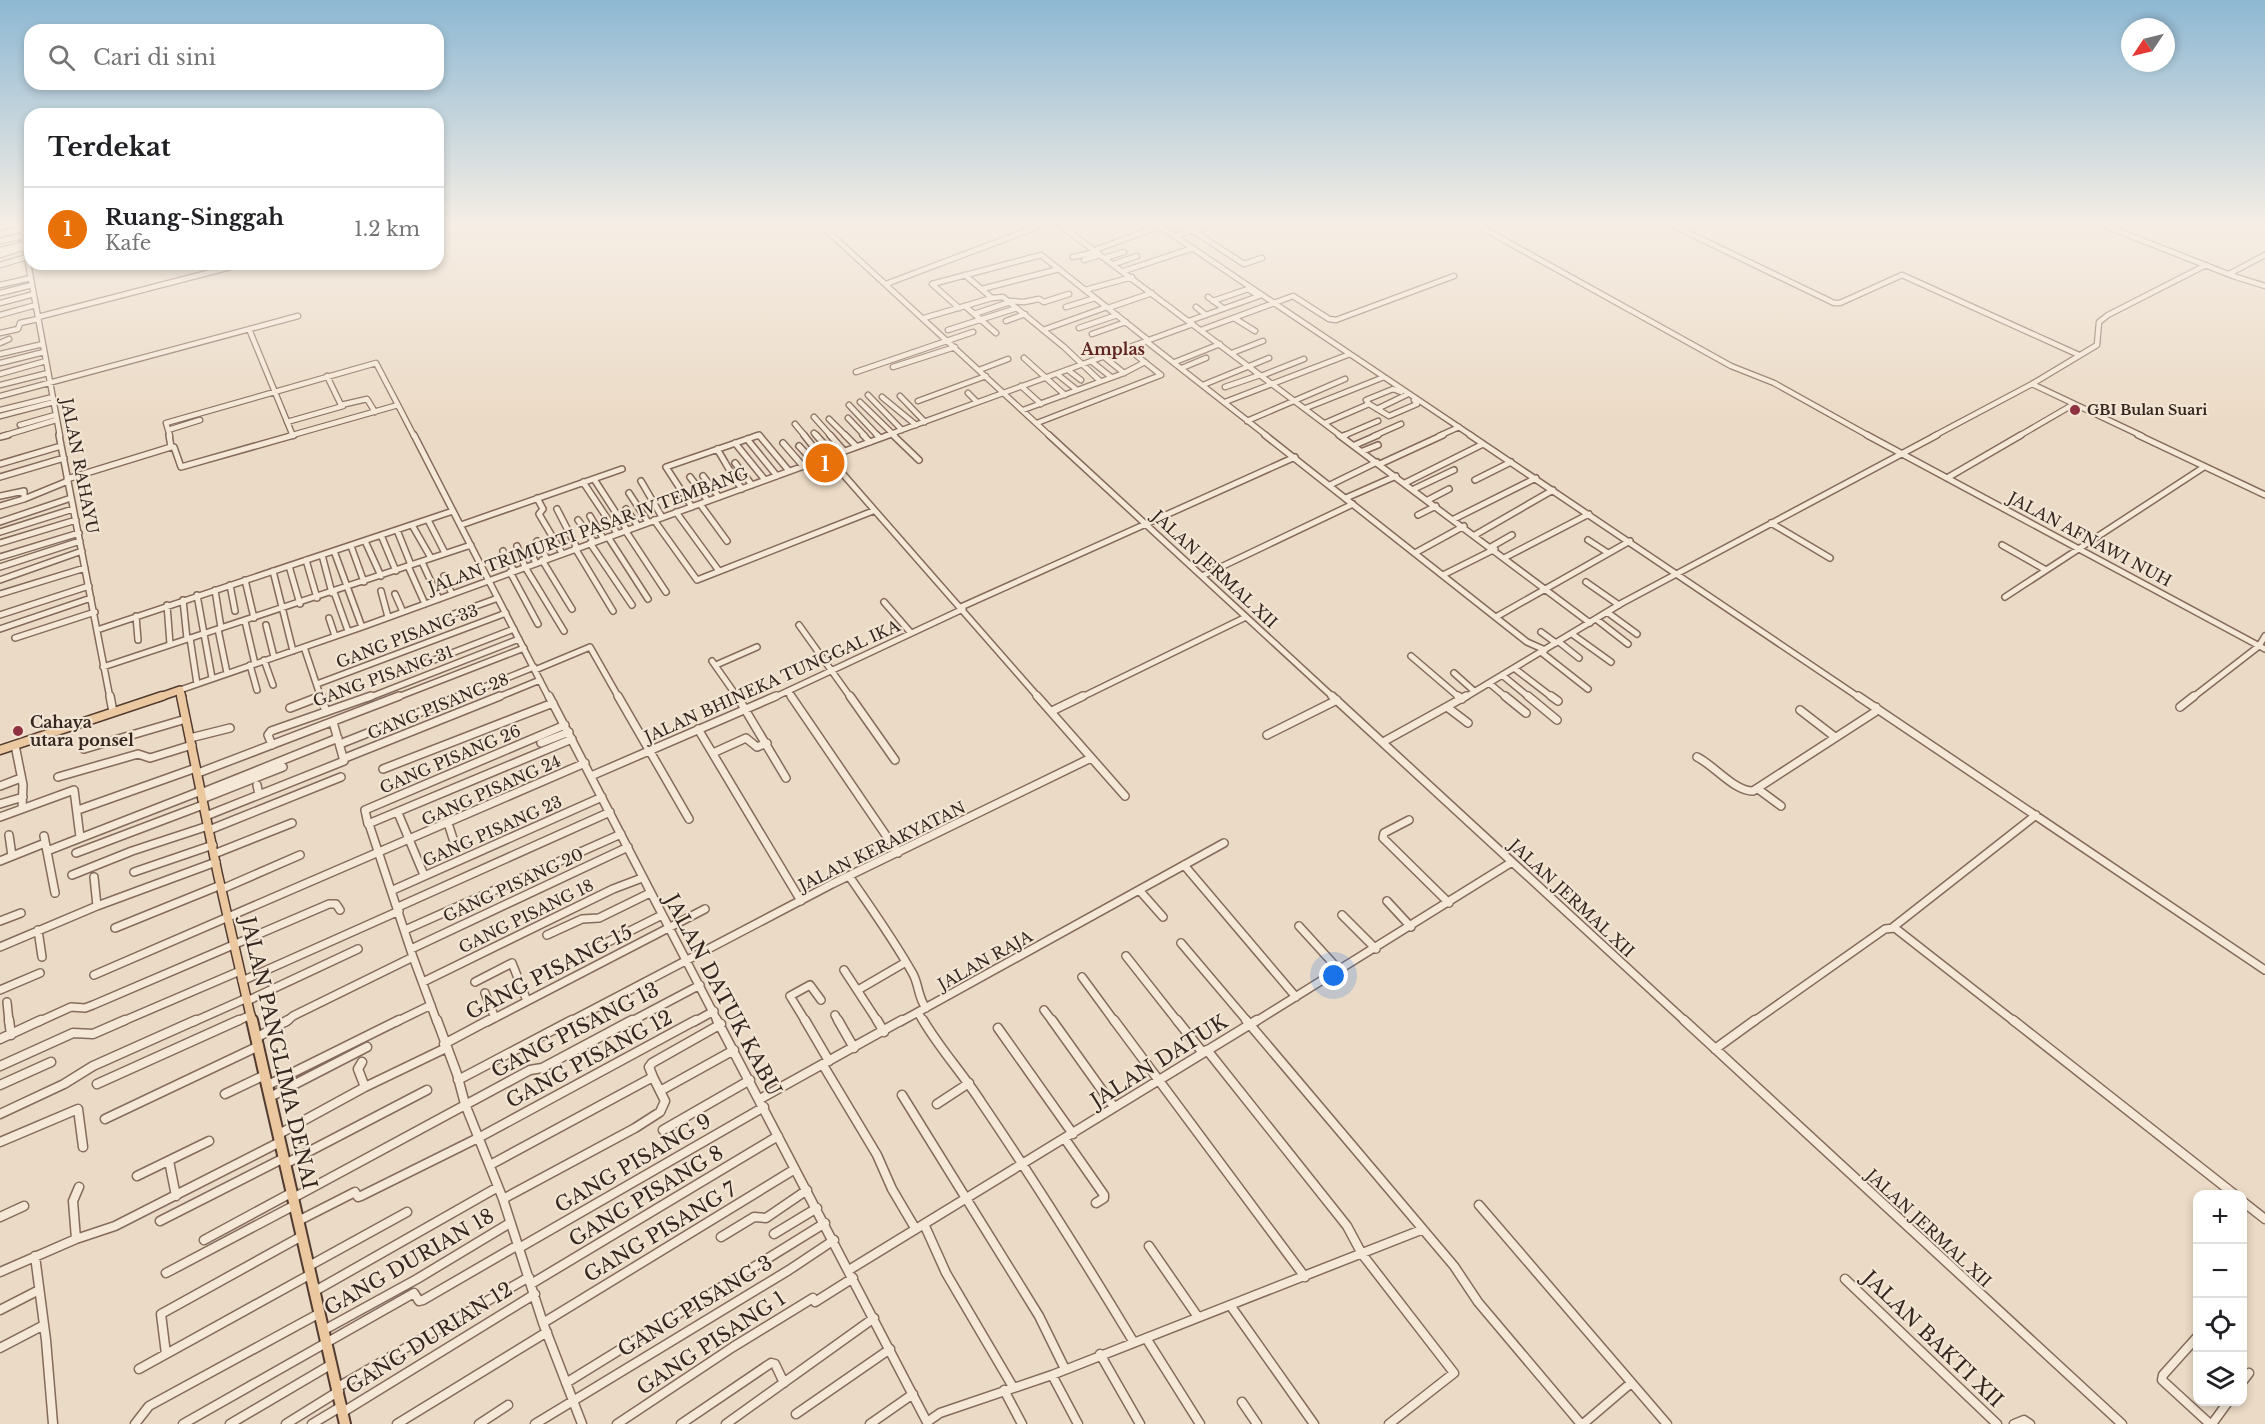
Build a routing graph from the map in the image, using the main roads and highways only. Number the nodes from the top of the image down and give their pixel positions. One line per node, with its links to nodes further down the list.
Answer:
1 (0, 750): 2 (main road, JALAN PANGLIMA DENAI)
2 (345, 1424)

